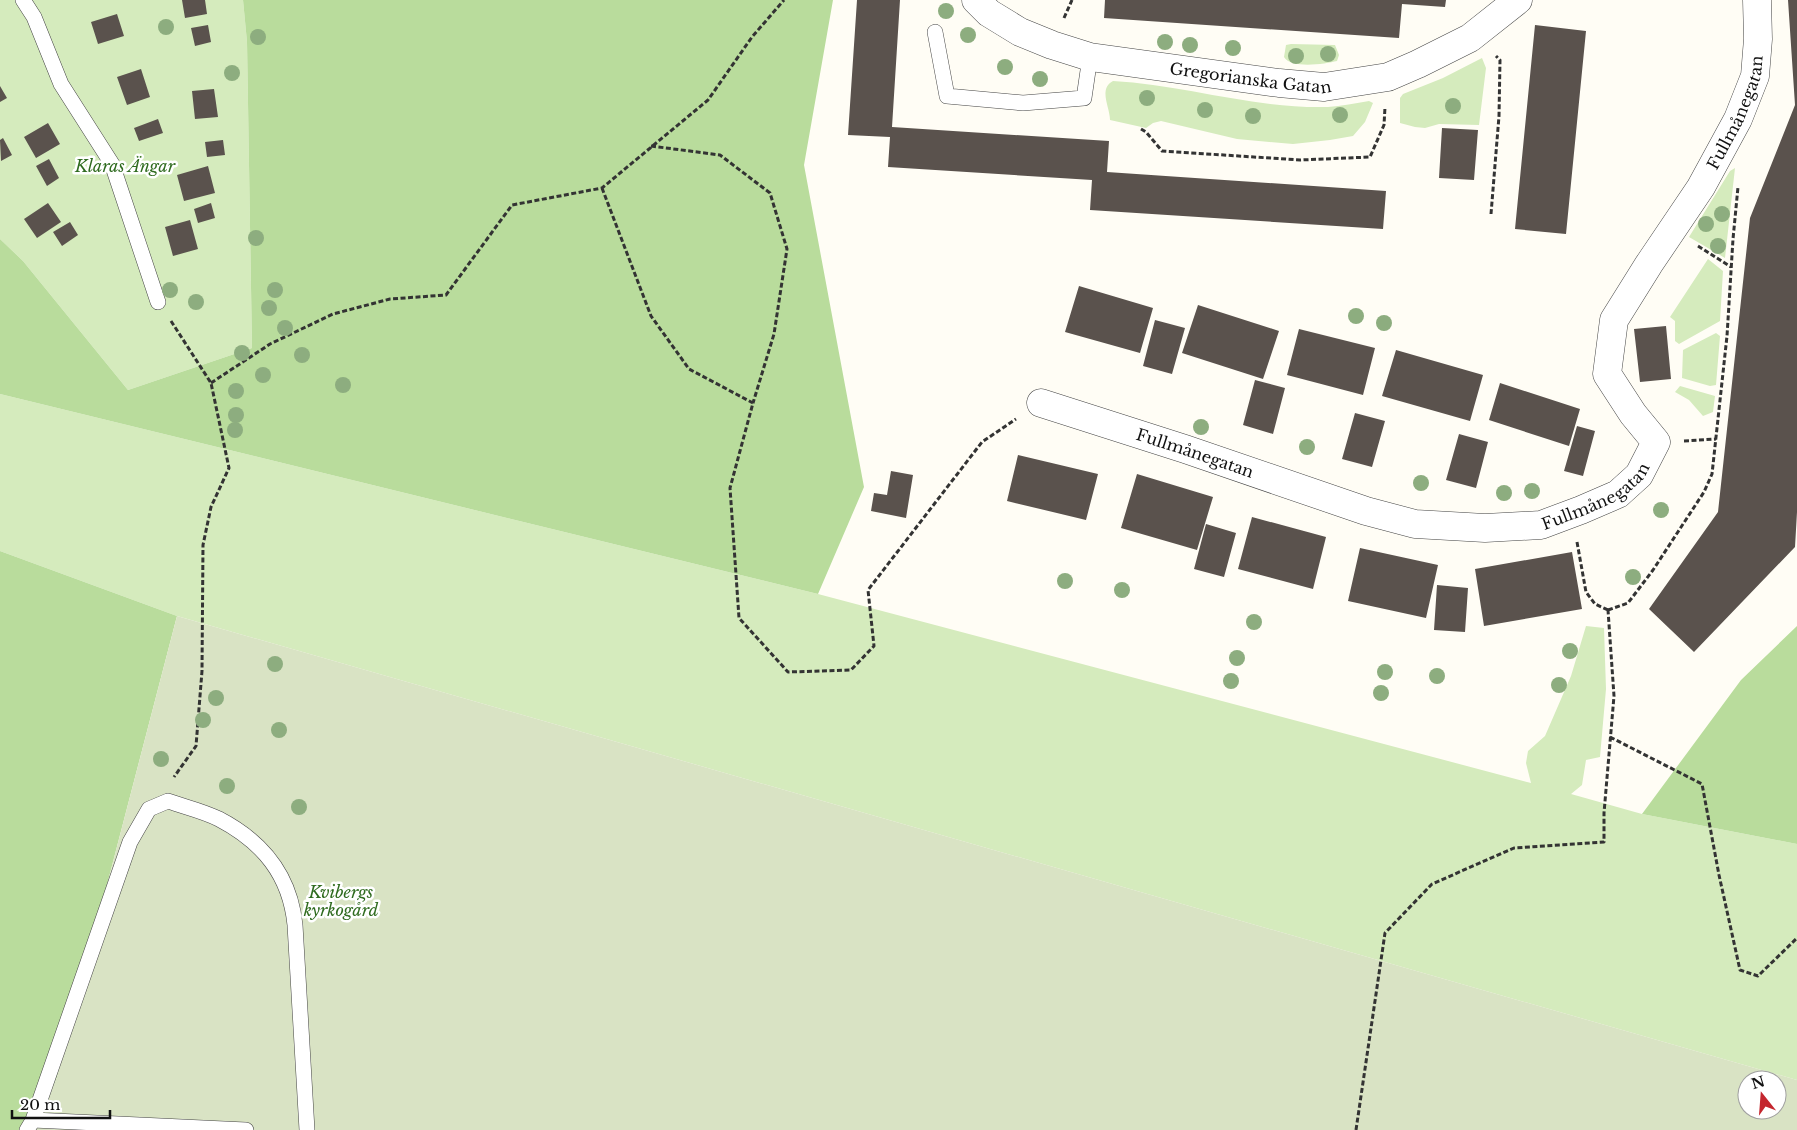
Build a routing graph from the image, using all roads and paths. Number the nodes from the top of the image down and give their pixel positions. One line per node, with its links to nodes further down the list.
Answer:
1 (23, 0): 17 (lane)
2 (784, 0): 11 (path)
3 (976, 0): 8 (street, Gregorianska Gatan)
4 (1518, 0): 6 (street, Gregorianska Gatan)
5 (1757, 0): 15 (street, Fullmånegatan)
6 (1480, 31): 9 (street, Gregorianska Gatan); 14 (path)
7 (935, 32): 8 (lane)
8 (1090, 56): 9 (street, Gregorianska Gatan)
9 (1388, 77): 10 (path)
10 (1141, 129)
11 (651, 146): 13 (path); 19 (path)
12 (1738, 178): 16 (path)
13 (602, 188): 18 (path); 19 (path)
14 (1491, 214)
15 (1672, 230): 16 (path); 21 (street, Fullmånegatan)
16 (1731, 267): 22 (path)
17 (158, 302): 18 (path)
18 (211, 382): 24 (path)
19 (753, 403): 20 (path)
20 (1041, 403): 21 (street, Fullmånegatan)
21 (1572, 514): 22 (path)
22 (1608, 610): 23 (path)
23 (1610, 738): 25 (path); 29 (path)
24 (168, 802): 26 (lane); 28 (lane)
25 (1797, 938)
26 (30, 1125): 27 (lane)
27 (246, 1130)
28 (307, 1130)
29 (1356, 1130)

